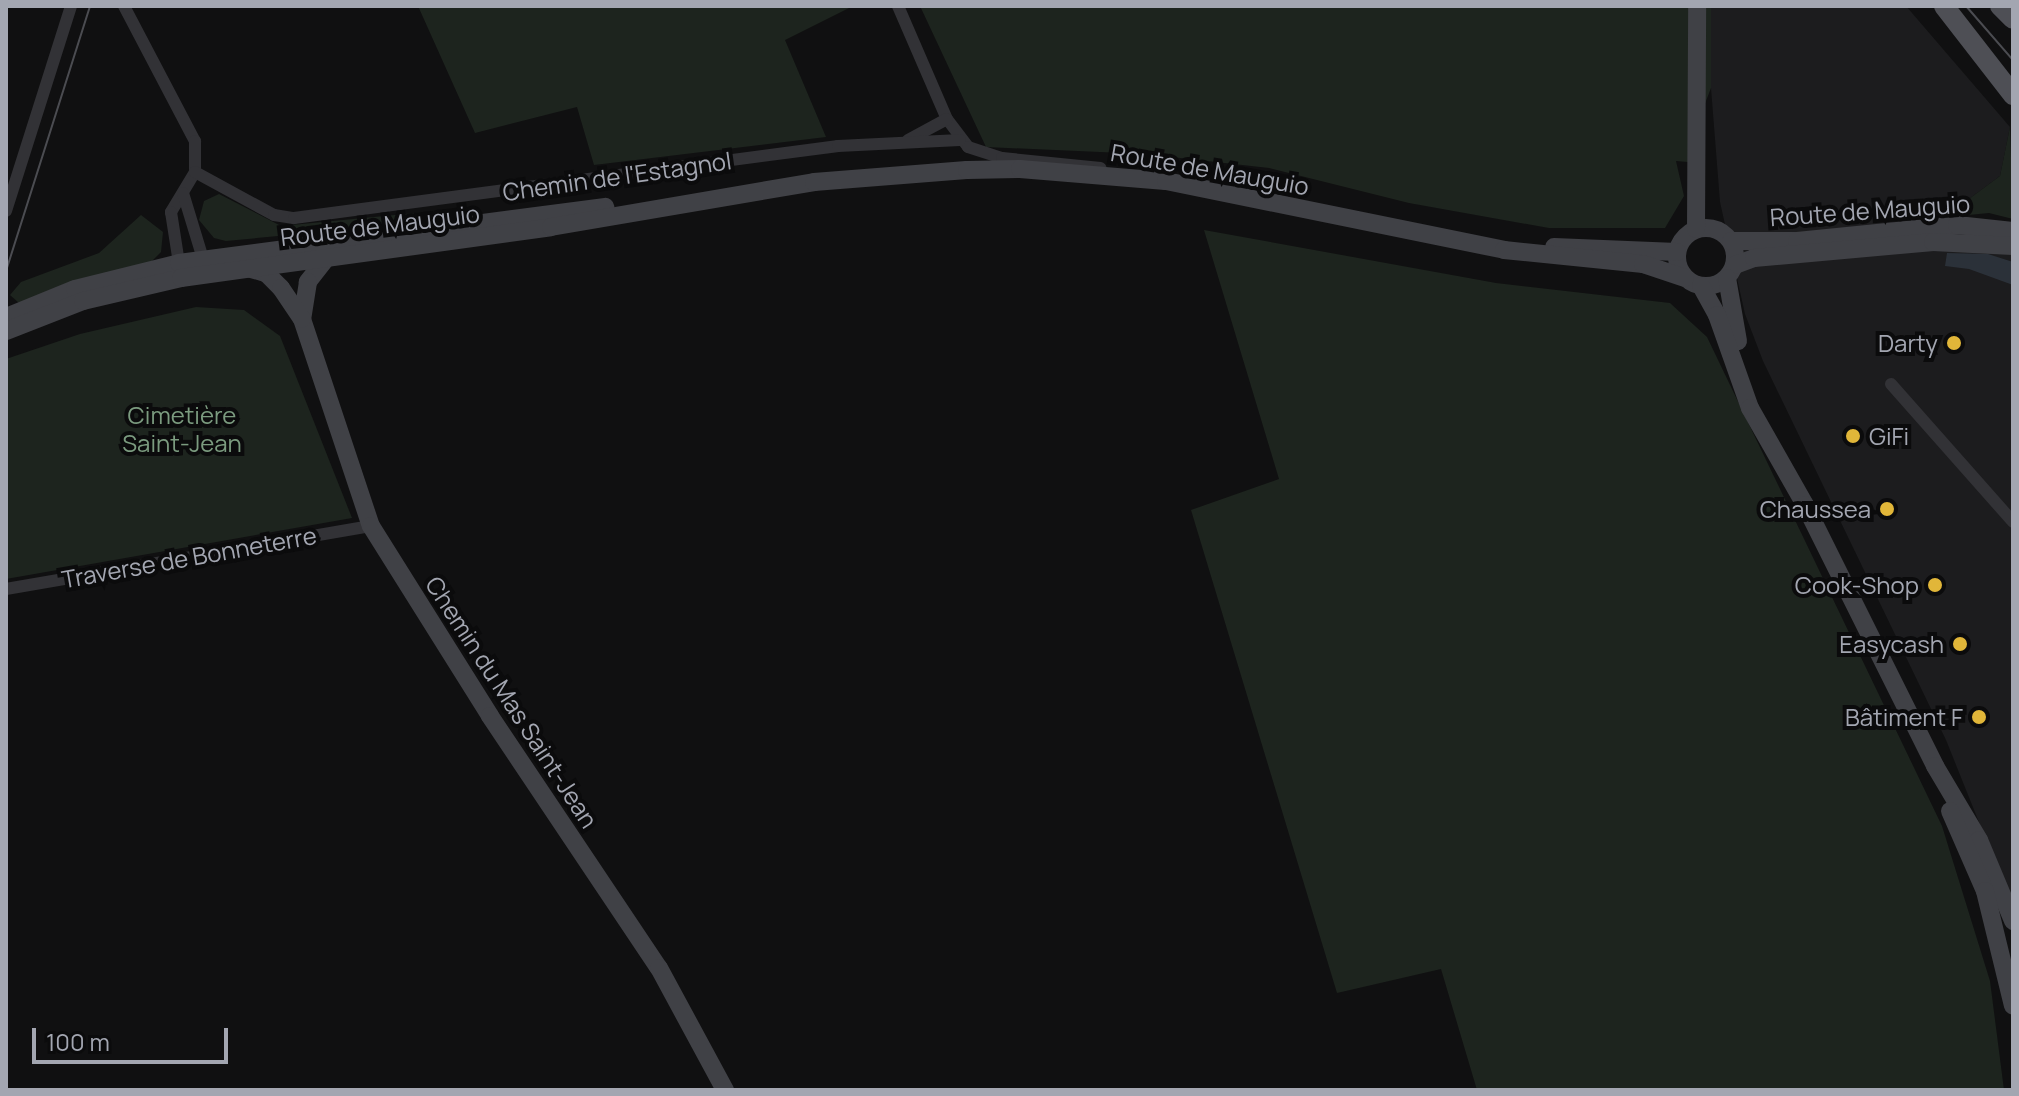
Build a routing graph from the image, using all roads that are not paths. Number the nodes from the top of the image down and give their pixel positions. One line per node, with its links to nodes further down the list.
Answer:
1 (71, 6): 16 (street)
2 (124, 6): 12 (street)
3 (898, 6): 9 (street)
4 (1697, 6): 17 (main road)
5 (1944, 6): 8 (main road)
6 (2000, 6): 7 (main road)
7 (2013, 19)
8 (2013, 95)
9 (947, 119): 10 (street, Chemin de l'Estagnol); 11 (street)
10 (908, 140): 11 (street, Chemin de l'Estagnol); 12 (street, Chemin de l'Estagnol)
11 (960, 140): 13 (street, Chemin de l'Estagnol)
12 (195, 172): 15 (street)
13 (1166, 181): 14 (main road, Route de Mauguio); 19 (main road, Route de Mauguio)
14 (767, 189): 23 (main road, Route de Mauguio); 24 (main road, Route de Mauguio)
15 (183, 193): 25 (street); 27 (street)
16 (6, 211)
17 (1696, 229): 20 (main road); 22 (main road)
18 (2013, 231): 20 (main road, Route de Mauguio)
19 (1451, 239): 22 (main road, Route de Mauguio); 30 (main road, Route de Mauguio)
20 (1731, 241): 28 (main road)
21 (2013, 246): 28 (main road, Route de Mauguio)
22 (1677, 252): 30 (main road)
23 (295, 253): 24 (main road, Route de Mauguio); 25 (main road, Route de Mauguio); 26 (main road, Route de Mauguio); 29 (main road); 31 (main road)
24 (328, 256): 29 (main road, Chemin du Mas Saint-Jean)
25 (203, 259): 27 (main road)
26 (247, 267): 27 (main road, Route de Mauguio); 31 (main road, Chemin du Mas Saint-Jean)
27 (180, 270): 32 (main road, Route de Mauguio); 34 (main road, Route de Mauguio)
28 (1731, 272): 30 (main road); 36 (main road)
29 (308, 282): 33 (main road, Chemin du Mas Saint-Jean)
30 (1693, 282): 36 (main road)
31 (281, 288): 33 (main road, Chemin du Mas Saint-Jean)
32 (6, 317)
33 (302, 319): 38 (main road, Chemin du Mas Saint-Jean)
34 (6, 331)
35 (1891, 384): 37 (street)
36 (1772, 442): 40 (main road)
37 (2013, 522)
38 (371, 526): 39 (street, Traverse de Bonneterre); 45 (main road, Chemin du Mas Saint-Jean)
39 (6, 589)
40 (1935, 766): 41 (main road); 42 (main road)
41 (1969, 851): 42 (main road); 43 (main road)
42 (2011, 921): 43 (main road)
43 (2002, 955): 44 (main road)
44 (2013, 1006)
45 (725, 1090)

